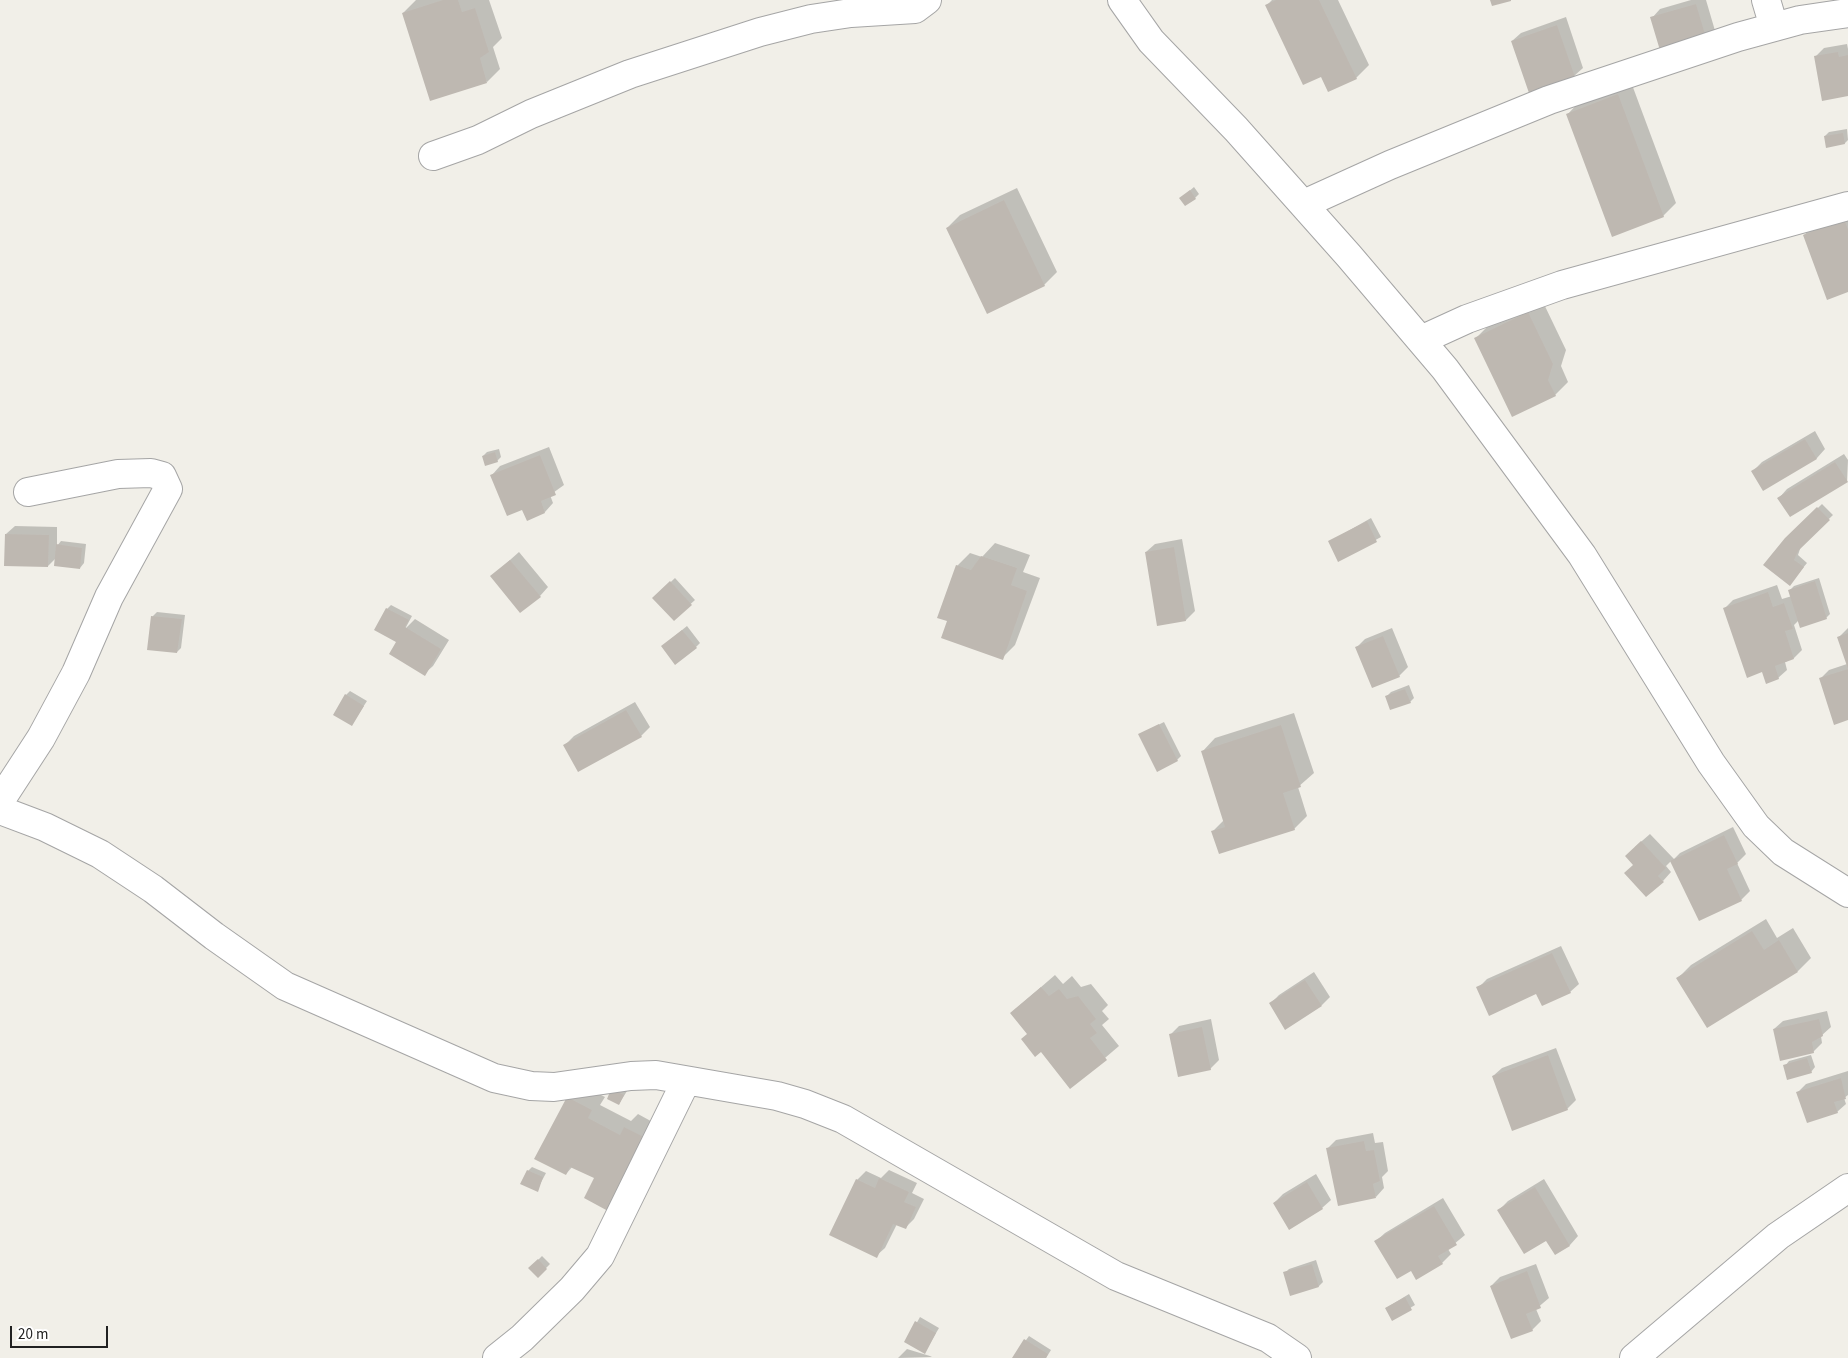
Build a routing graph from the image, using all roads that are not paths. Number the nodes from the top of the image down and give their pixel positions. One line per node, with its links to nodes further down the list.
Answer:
1 (927, 0): 6 (street)
2 (1122, 0): 7 (street)
3 (1766, 0): 5 (street)
4 (1848, 13): 5 (street)
5 (1774, 27): 7 (street)
6 (433, 156)
7 (1304, 204): 9 (street)
8 (1848, 206): 9 (street)
9 (1421, 340): 13 (street)
10 (28, 492): 11 (street)
11 (0, 801)
12 (0, 810): 14 (street)
13 (1848, 892)
14 (686, 1082): 16 (street); 17 (street)
15 (1848, 1188): 18 (street)
16 (497, 1358)
17 (1297, 1358)
18 (1634, 1358)

